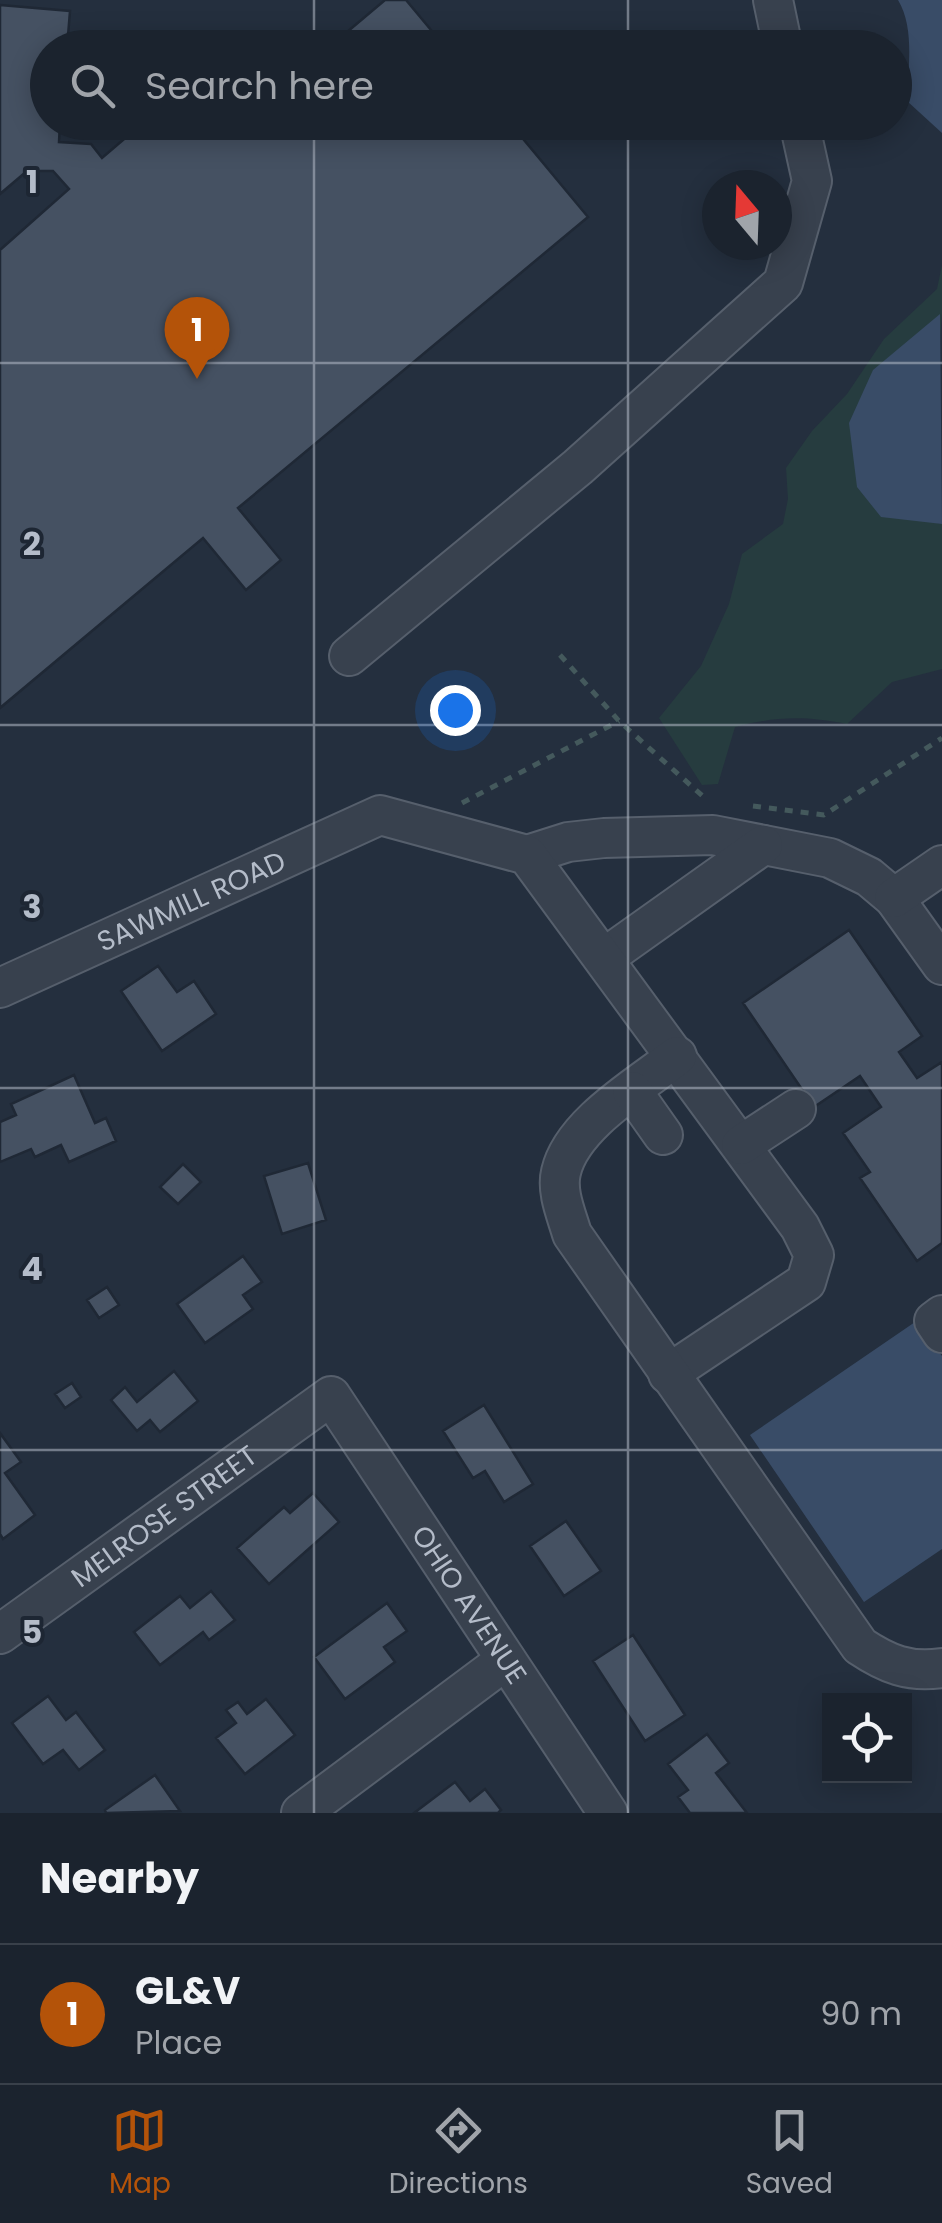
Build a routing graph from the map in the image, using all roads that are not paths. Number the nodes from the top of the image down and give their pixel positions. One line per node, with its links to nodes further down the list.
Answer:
1 (772, 0): 2 (street)
2 (779, 30)
3 (803, 140): 4 (street)
4 (349, 656)
5 (763, 845): 6 (street); 8 (street); 9 (street)
6 (527, 855): 9 (street); 11 (street, SAWMILL ROAD)
7 (942, 865): 8 (street)
8 (894, 898): 10 (street)
9 (604, 958): 12 (street)
10 (942, 965)
11 (0, 988)
12 (677, 1056): 13 (street); 16 (street)
13 (632, 1091): 15 (street); 19 (street)
14 (796, 1109): 16 (street)
15 (663, 1136)
16 (741, 1145): 19 (street)
17 (942, 1315): 18 (street)
18 (942, 1333)
19 (668, 1374): 23 (street)
20 (331, 1396): 21 (street, MELROSE STREET); 22 (street, OHIO AVENUE)
21 (0, 1634)
22 (506, 1660): 24 (street); 25 (street, OHIO AVENUE)
23 (942, 1668)
24 (301, 1813)
25 (608, 1813)

